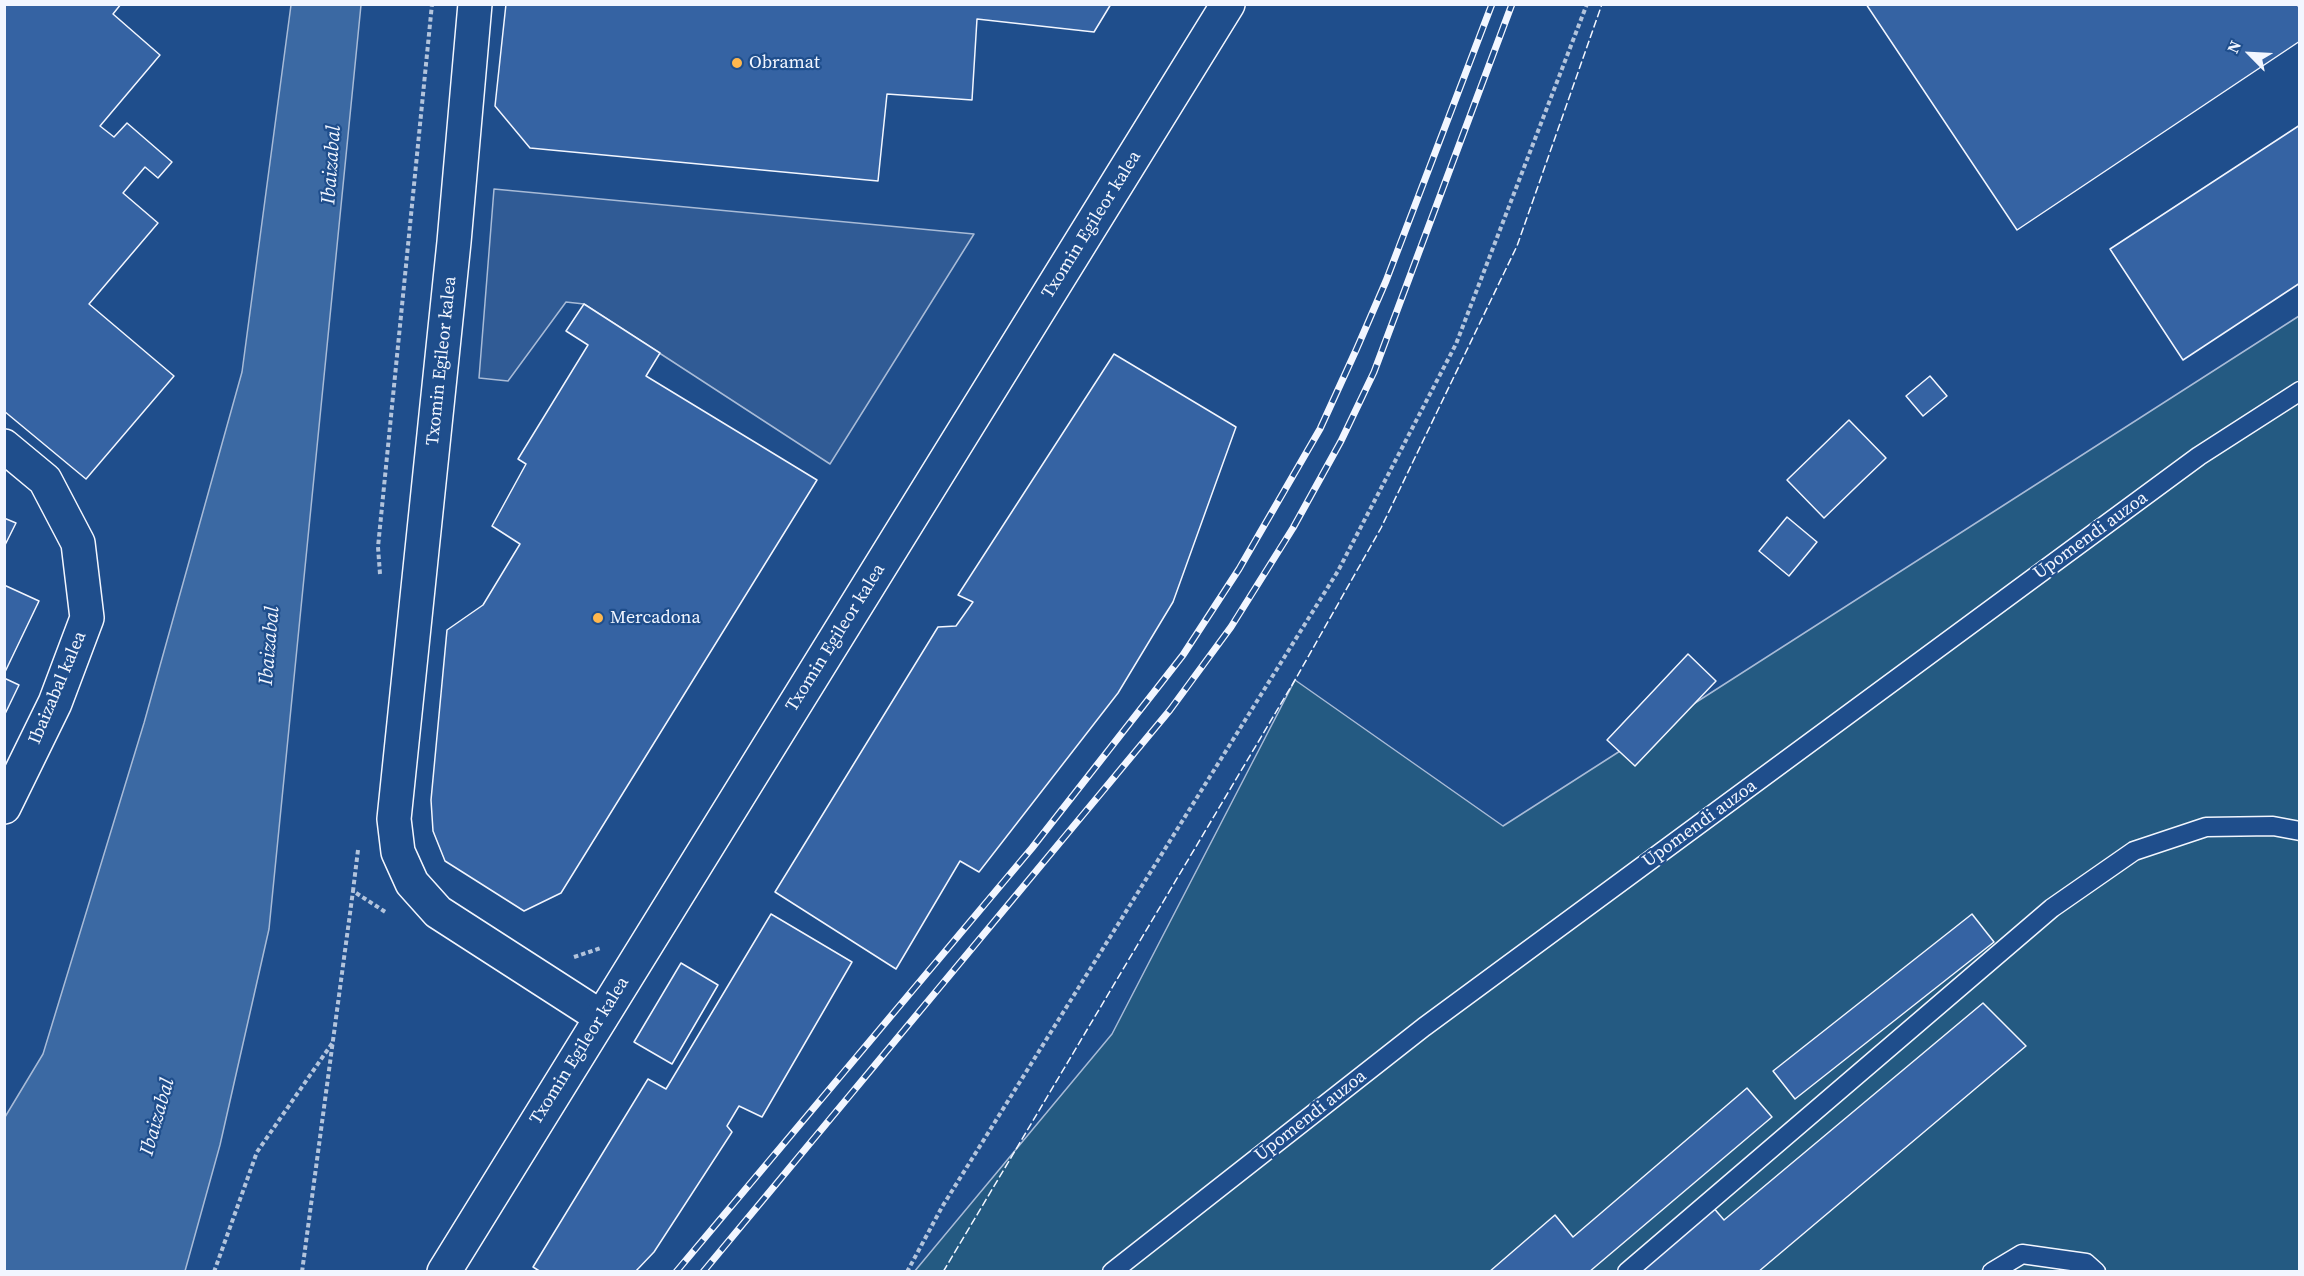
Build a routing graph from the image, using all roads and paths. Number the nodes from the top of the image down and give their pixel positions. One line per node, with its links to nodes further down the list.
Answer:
1 (475, 4): 9 (street, Txomin Egileor kalea)
2 (1228, 4): 9 (street, Txomin Egileor kalea)
3 (1587, 4): 14 (path)
4 (2300, 391): 15 (lane, Upomendi auzoa)
5 (4, 446): 6 (street, Ibaizabal kalea)
6 (4, 807)
7 (2300, 831): 16 (lane)
8 (353, 891): 10 (path)
9 (601, 1017): 13 (street, Txomin Egileor kalea)
10 (334, 1042): 11 (path); 12 (path)
11 (214, 1272)
12 (302, 1272)
13 (444, 1272)
14 (907, 1272)
15 (1112, 1272)
16 (1627, 1272)
17 (1992, 1272): 18 (lane)
18 (2096, 1272)

